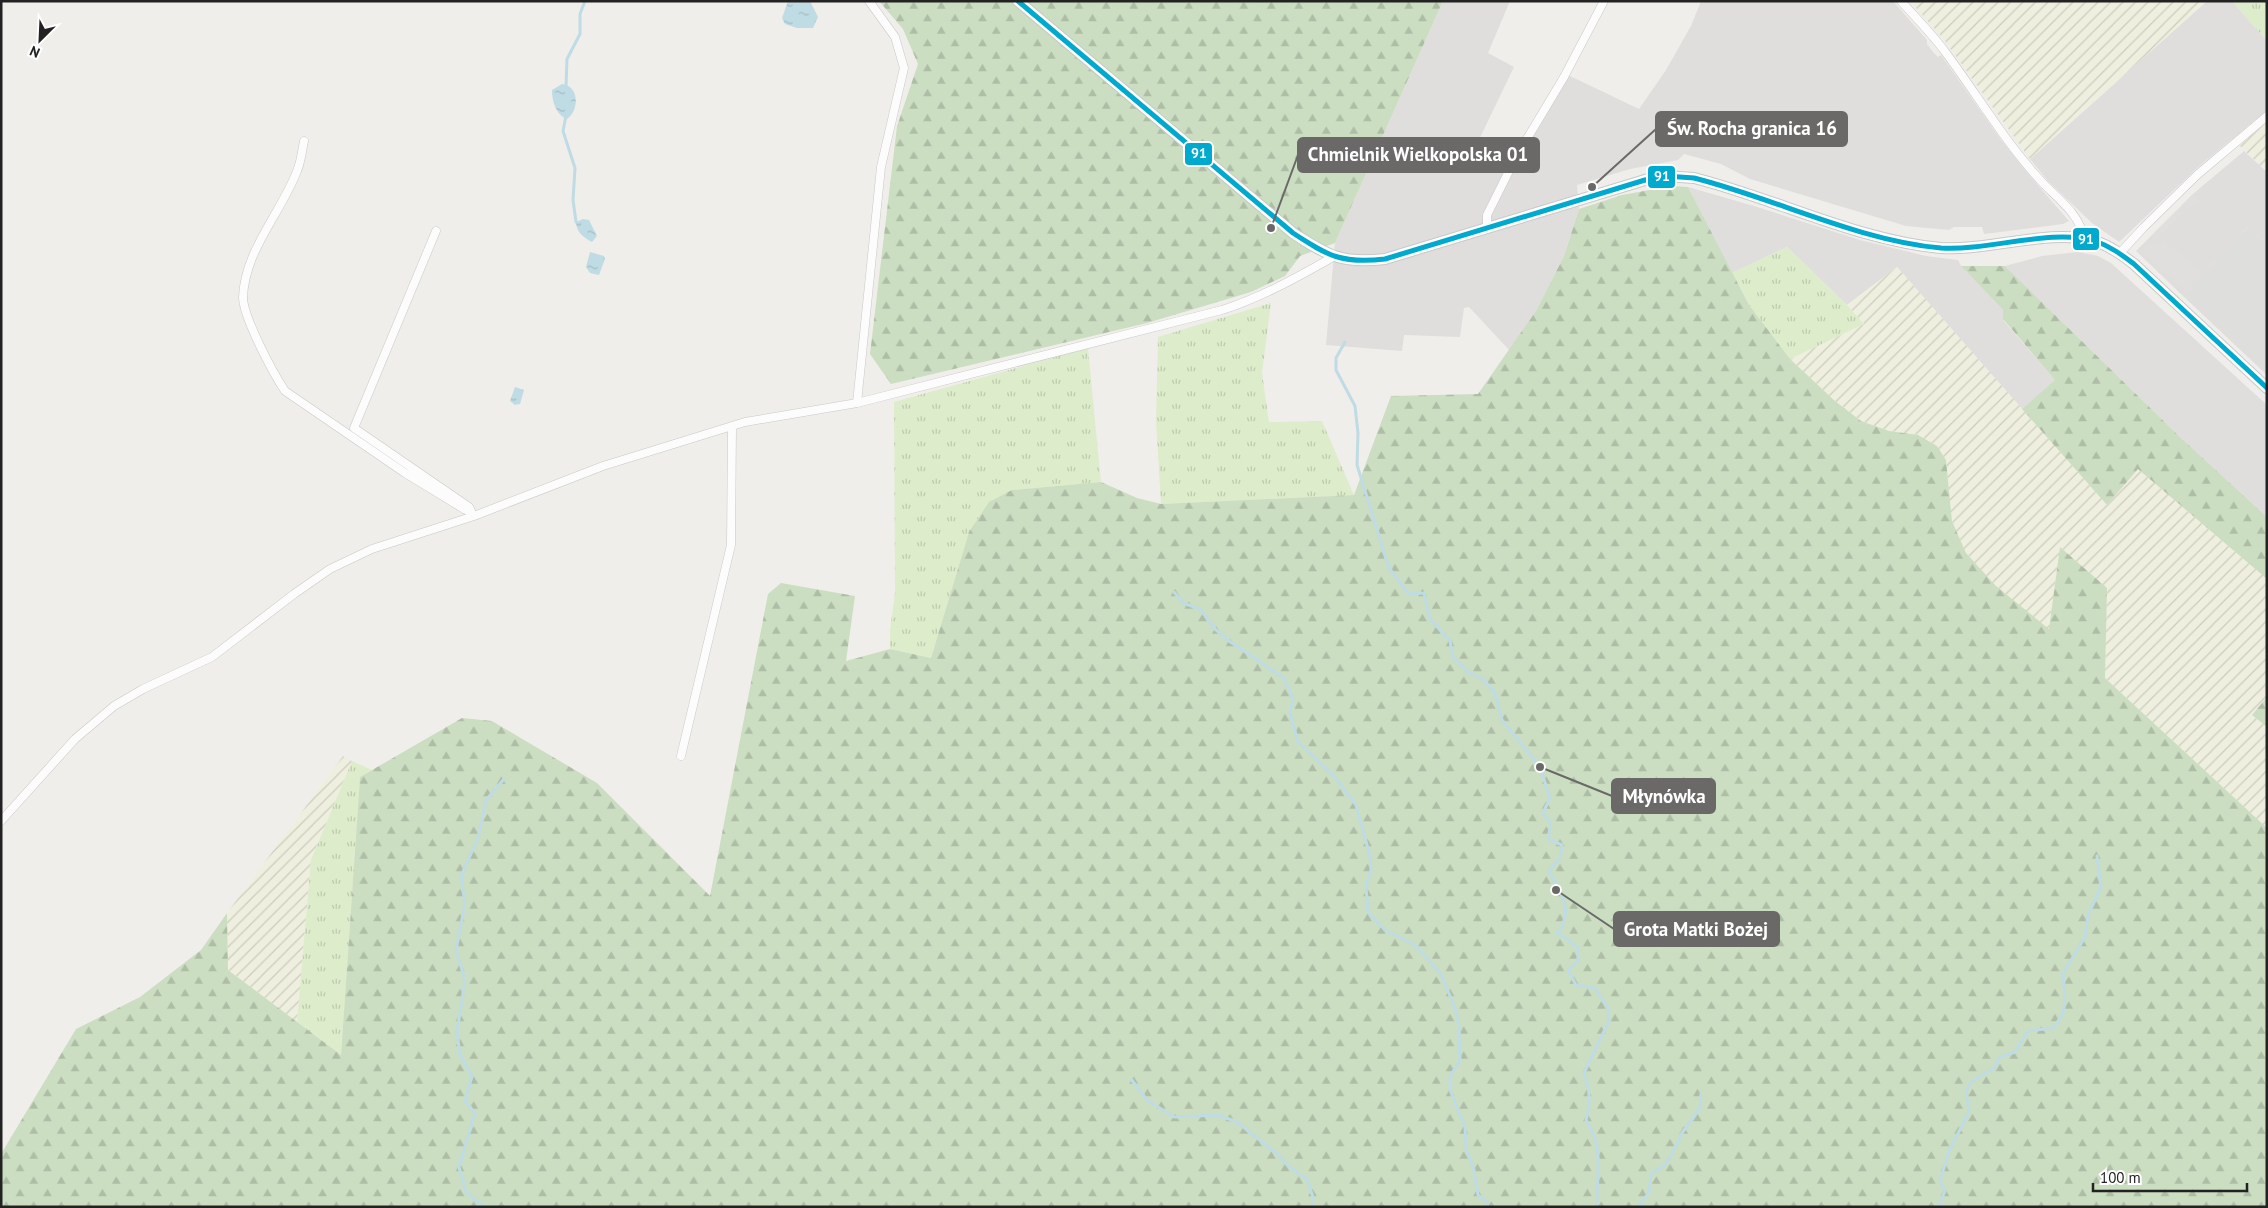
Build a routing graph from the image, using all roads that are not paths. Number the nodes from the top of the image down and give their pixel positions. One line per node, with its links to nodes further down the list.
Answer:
1 (869, 1): 13 (street)
2 (1018, 1): 11 (street)
3 (1604, 1): 7 (street)
4 (1901, 1): 9 (street)
5 (2267, 116): 10 (street)
6 (304, 141): 15 (street)
7 (1487, 228): 9 (street); 11 (street)
8 (436, 231): 15 (street)
9 (2083, 238): 10 (street)
10 (2120, 253): 12 (street)
11 (1332, 256): 13 (street)
12 (2267, 388)
13 (857, 403): 14 (street)
14 (732, 426): 15 (street); 16 (street)
15 (473, 514): 17 (street)
16 (681, 756)
17 (1, 822)

